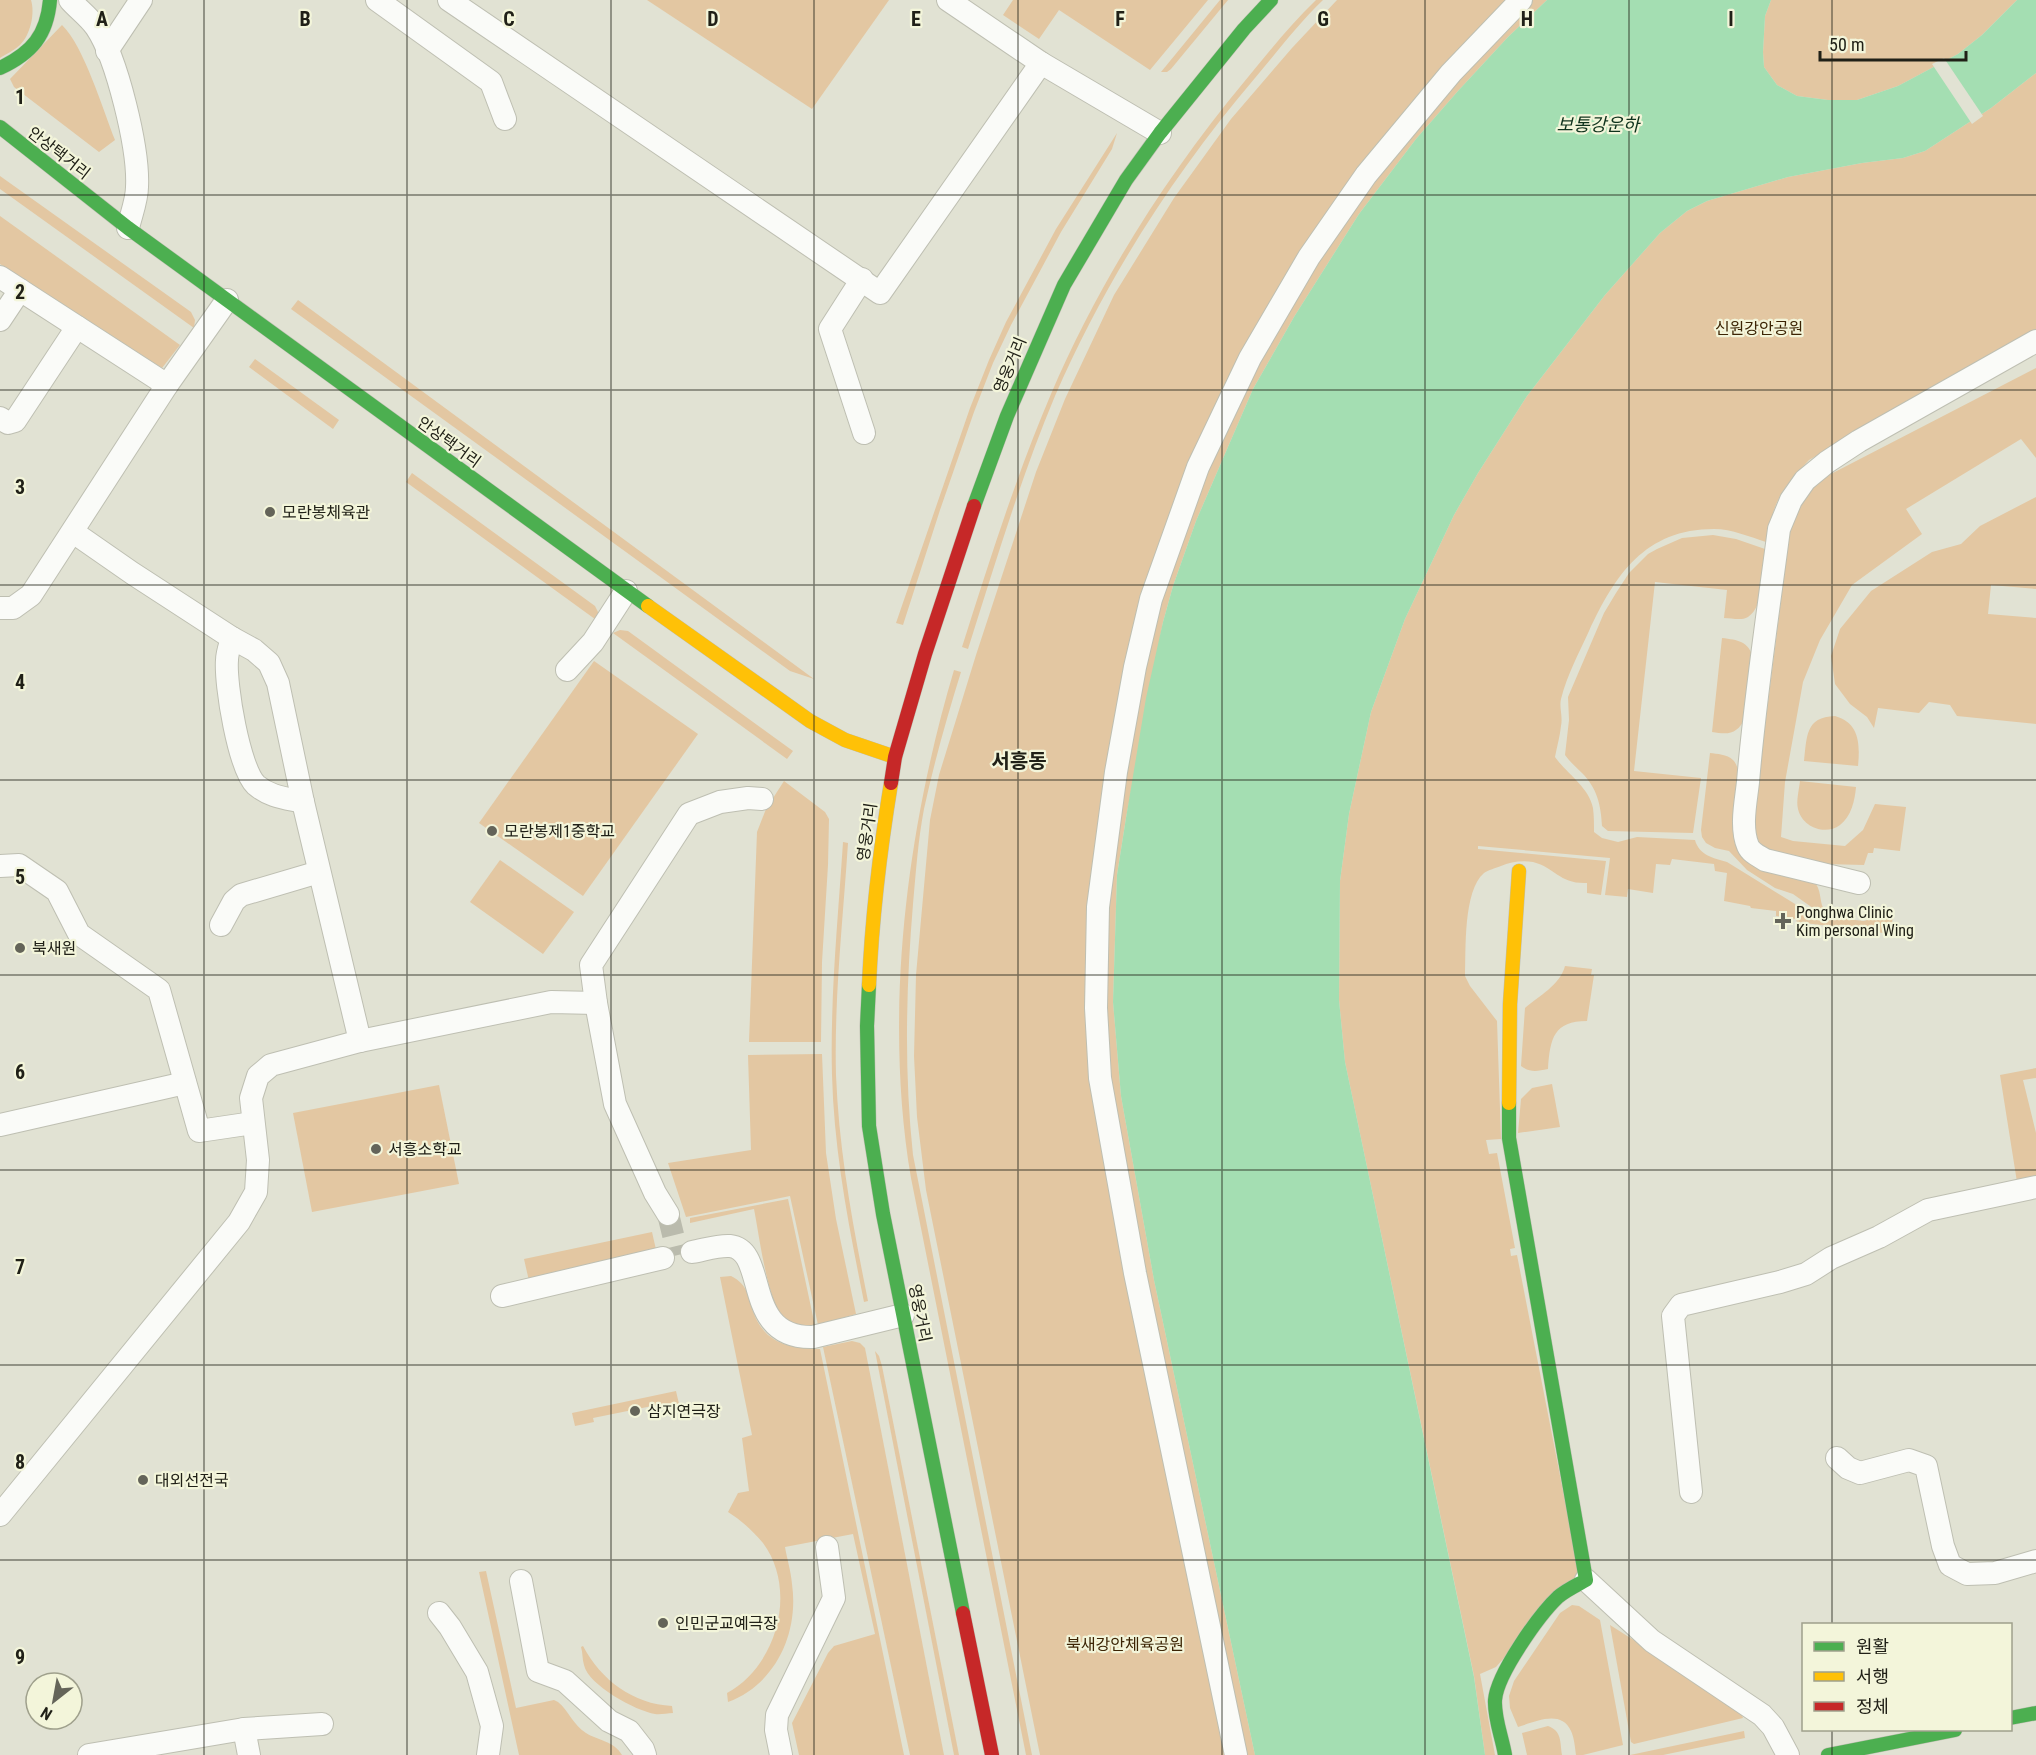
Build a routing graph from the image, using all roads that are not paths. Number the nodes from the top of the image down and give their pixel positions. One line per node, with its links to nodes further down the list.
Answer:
1 (50, 0): 11 (main road)
2 (70, 0): 9 (street)
3 (141, 0): 9 (street)
4 (377, 0): 12 (street)
5 (449, 0): 19 (street)
6 (948, 0): 10 (street)
7 (1271, 0): 14 (main road, 영웅거리)
8 (1521, 0): 72 (street)
9 (107, 51): 17 (street)
10 (1041, 63): 14 (street); 19 (street)
11 (0, 68)
12 (505, 119)
13 (0, 127): 16 (main road, 안상택거리)
14 (1160, 133): 33 (main road, 영웅거리)
15 (0, 144): 16 (street)
16 (45, 164): 17 (main road, 안상택거리)
17 (128, 228): 21 (main road, 안상택거리)
18 (0, 277): 20 (street)
19 (862, 279): 27 (street)
20 (20, 290): 22 (street); 23 (street)
21 (227, 300): 25 (street); 29 (main road, 안상택거리)
22 (0, 320)
23 (77, 327): 25 (street); 26 (street)
24 (2036, 341): 39 (street)
25 (166, 385): 28 (street)
26 (0, 418)
27 (864, 433)
28 (73, 532): 30 (street); 31 (street)
29 (626, 591): 32 (street); 33 (main road, 안상택거리)
30 (0, 608)
31 (232, 638): 35 (street); 35 (street)
32 (567, 670)
33 (895, 757): 51 (main road, 영웅거리)
34 (762, 800): 41 (street)
35 (303, 802): 38 (street)
36 (0, 866): 43 (street)
37 (1520, 871): 57 (main road)
38 (319, 872): 40 (street); 42 (street)
39 (1858, 883)
40 (221, 925)
41 (596, 1003): 42 (street); 47 (street)
42 (360, 1041): 44 (street)
43 (185, 1083): 44 (street); 45 (street)
44 (253, 1123): 54 (street)
45 (0, 1125)
46 (2036, 1187): 53 (street)
47 (669, 1214)
48 (692, 1252): 51 (street)
49 (663, 1258): 50 (street)
50 (502, 1296)
51 (903, 1315): 71 (main road, 영웅거리)
52 (1837, 1458): 56 (street)
53 (1691, 1491)
54 (0, 1515)
55 (827, 1547): 70 (street)
56 (2036, 1561)
57 (1586, 1580): 73 (main road); 74 (street)
58 (521, 1581): 69 (street)
59 (439, 1614): 68 (street)
60 (2036, 1713): 61 (main road)
61 (2012, 1718)
62 (322, 1724): 63 (street)
63 (244, 1729): 65 (street); 67 (street)
64 (1950, 1731): 75 (main road)
65 (127, 1752): 66 (street)
66 (89, 1755)
67 (249, 1755)
68 (488, 1755)
69 (645, 1755)
70 (781, 1755)
71 (992, 1755)
72 (1236, 1755)
73 (1505, 1755)
74 (1788, 1755)
75 (1828, 1755)

